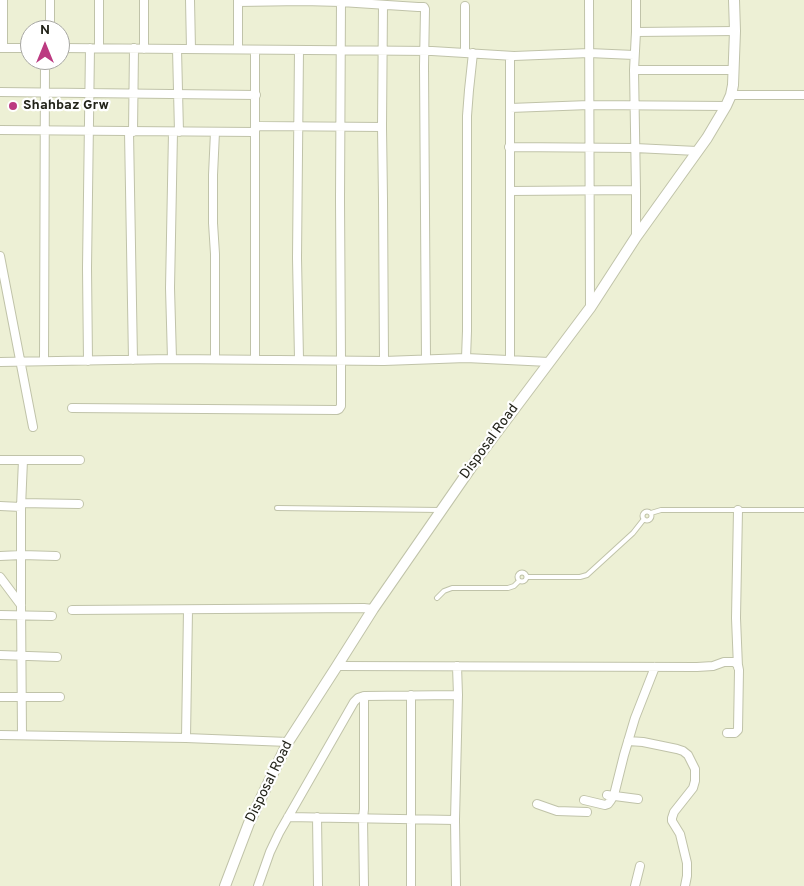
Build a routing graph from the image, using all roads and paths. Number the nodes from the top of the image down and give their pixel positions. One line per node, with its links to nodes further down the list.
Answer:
1 (3, 0): 16 (street)
2 (50, 0): 13 (street)
3 (99, 0): 19 (street)
4 (144, 0): 21 (street)
5 (190, 0): 23 (street)
6 (589, 0): 31 (street)
7 (636, 0): 15 (street)
8 (734, 0): 14 (street, Disposal Road)
9 (238, 1): 10 (street); 24 (street)
10 (341, 1): 11 (street); 27 (street)
11 (383, 5): 28 (street); 29 (street)
12 (465, 6): 30 (street)
13 (50, 20)
14 (735, 31): 15 (street); 36 (street, Disposal Road)
15 (636, 32): 32 (street)
16 (2, 48): 17 (street)
17 (20, 48)
18 (70, 48): 19 (street)
19 (94, 48): 20 (street); 39 (street)
20 (134, 48): 21 (street); 40 (street)
21 (144, 49): 22 (street)
22 (177, 49): 23 (street); 41 (street)
23 (190, 49): 24 (street)
24 (238, 49): 25 (street)
25 (255, 50): 26 (street); 42 (street)
26 (299, 50): 27 (street); 49 (street)
27 (340, 51): 28 (street); 50 (street)
28 (383, 51): 29 (street); 51 (street)
29 (425, 51): 30 (street); 73 (street)
30 (469, 53): 33 (street); 69 (street)
31 (589, 53): 32 (street); 33 (street); 45 (street)
32 (634, 55): 35 (street)
33 (510, 56): 48 (street)
34 (45, 70): 38 (street)
35 (634, 70): 36 (street); 46 (street)
36 (734, 70): 43 (street, Disposal Road)
37 (0, 92): 38 (street)
38 (45, 92): 39 (street); 54 (street)
39 (89, 93): 40 (street); 55 (street)
40 (133, 93): 41 (street); 56 (street)
41 (178, 94): 42 (street); 57 (street)
42 (256, 95): 52 (street)
43 (731, 95): 44 (street); 47 (street, Disposal Road)
44 (804, 95)
45 (589, 105): 46 (street); 48 (street); 60 (street)
46 (634, 105): 47 (street); 61 (street)
47 (726, 106): 62 (street, Disposal Road)
48 (510, 108): 59 (street)
49 (298, 127): 50 (street); 52 (street); 72 (street)
50 (341, 127): 51 (street); 76 (street)
51 (382, 127): 80 (street)
52 (256, 128): 58 (street); 75 (street)
53 (0, 130): 54 (street)
54 (45, 131): 55 (street); 78 (street)
55 (88, 132): 56 (street); 79 (street)
56 (131, 132): 57 (street); 74 (street)
57 (176, 132): 58 (street); 70 (street)
58 (215, 132): 71 (street)
59 (509, 147): 60 (street); 65 (street)
60 (589, 148): 61 (street); 63 (street)
61 (635, 148): 62 (street); 64 (street)
62 (697, 151): 66 (street, Disposal Road)
63 (590, 190): 64 (street); 65 (street); 68 (street)
64 (636, 190): 66 (street)
65 (510, 191): 77 (street)
66 (636, 237): 68 (street, Disposal Road)
67 (0, 256): 82 (street)
68 (590, 308): 83 (street, Disposal Road)
69 (466, 358): 73 (street); 77 (street)
70 (172, 359): 71 (street); 74 (street)
71 (215, 359): 75 (street)
72 (300, 359): 75 (street); 76 (street)
73 (426, 359): 80 (street)
74 (133, 360): 79 (street)
75 (255, 360)
76 (341, 360): 80 (street); 84 (street)
77 (510, 360): 83 (street)
78 (44, 361): 79 (street); 82 (street)
79 (88, 361)
80 (384, 361)
81 (0, 362): 82 (street)
82 (21, 362): 85 (street)
83 (549, 362): 93 (street, Disposal Road)
84 (72, 408)
85 (33, 427)
86 (0, 460): 87 (street)
87 (23, 460): 88 (street); 90 (street)
88 (80, 460)
89 (78, 504): 90 (street)
90 (21, 505): 91 (street); 96 (street)
91 (0, 506)
92 (277, 508): 93 (lane)
93 (442, 510): 104 (street, Disposal Road)
94 (738, 510): 95 (lane); 100 (lane); 116 (street)
95 (804, 510)
96 (22, 555): 97 (street); 98 (street); 103 (street)
97 (0, 556)
98 (56, 556)
99 (0, 577): 103 (street)
100 (527, 577): 101 (lane); 101 (lane)
101 (520, 581): 102 (lane)
102 (437, 598)
103 (21, 605): 108 (street)
104 (373, 609): 106 (street); 113 (street, Disposal Road)
105 (72, 610): 106 (street)
106 (188, 610): 126 (street)
107 (0, 615): 108 (street)
108 (21, 616): 109 (street); 111 (street)
109 (52, 616)
110 (0, 655): 111 (street)
111 (21, 655): 112 (street); 121 (street)
112 (57, 656)
113 (337, 666): 114 (street); 128 (street, Disposal Road)
114 (457, 666): 115 (street); 118 (street)
115 (654, 667): 116 (street); 127 (street)
116 (738, 667): 123 (street)
117 (411, 695): 118 (street); 119 (street); 135 (street)
118 (458, 695): 136 (street)
119 (364, 696): 132 (street); 134 (street)
120 (0, 697): 121 (street)
121 (22, 697): 122 (street); 125 (street)
122 (60, 697)
123 (727, 733)
124 (0, 735): 125 (street)
125 (22, 735): 126 (street)
126 (186, 738): 128 (street)
127 (628, 741): 129 (street); 145 (street)
128 (288, 742): 138 (street, Disposal Road)
129 (610, 795): 130 (street); 131 (street)
130 (638, 798)
131 (538, 804)
132 (288, 817): 133 (street); 139 (street)
133 (318, 817): 134 (street); 140 (street)
134 (363, 818): 135 (street); 141 (street)
135 (411, 819): 136 (street); 142 (street)
136 (455, 820): 143 (street)
137 (640, 866): 144 (street)
138 (225, 886)
139 (258, 886)
140 (318, 886)
141 (364, 886)
142 (411, 886)
143 (456, 886)
144 (635, 886)
145 (685, 886)

